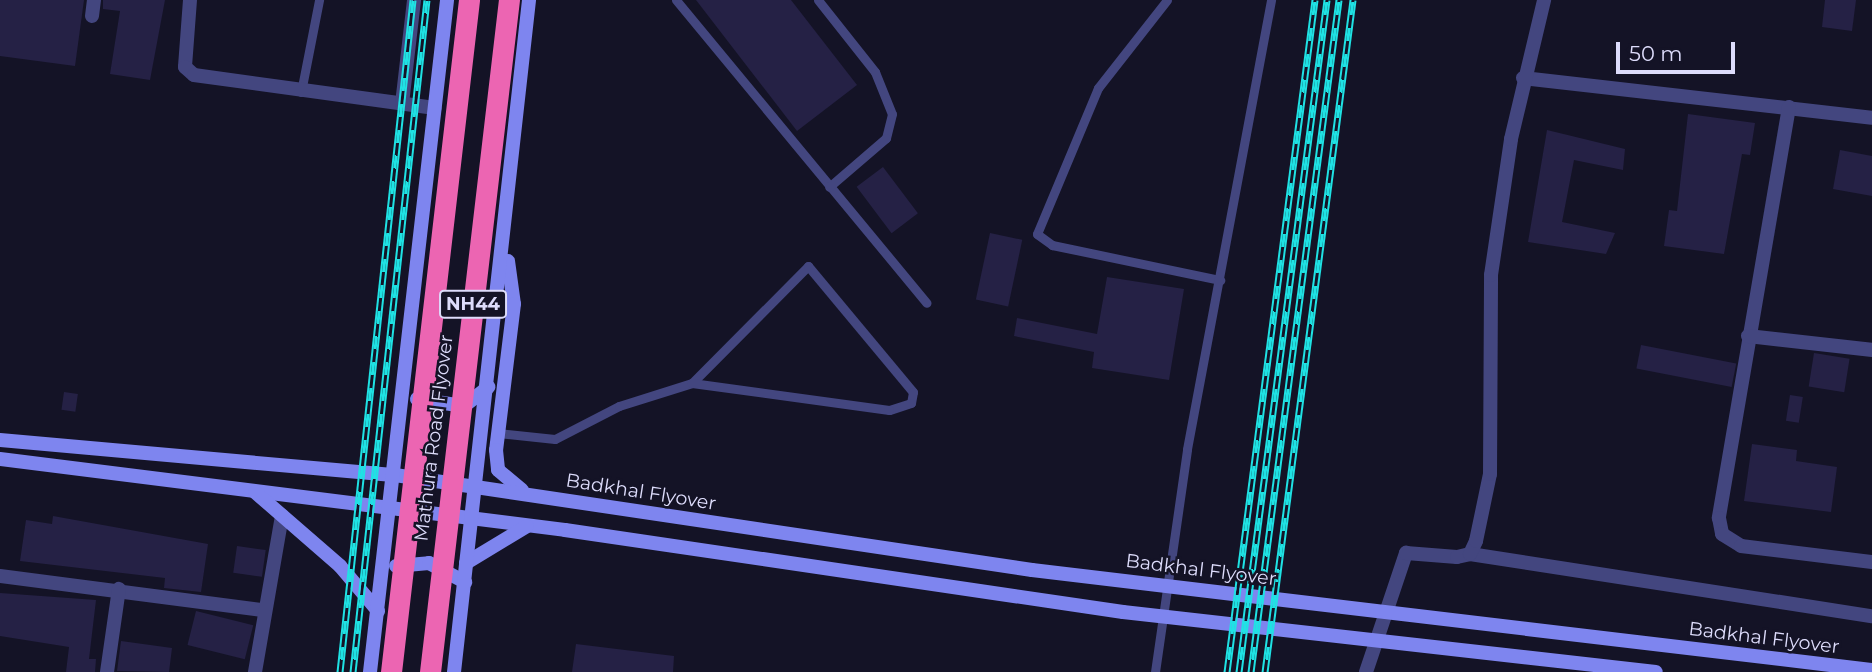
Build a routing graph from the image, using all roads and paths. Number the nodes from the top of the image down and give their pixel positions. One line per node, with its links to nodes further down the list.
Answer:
1 (94, 0): 14 (street)
2 (190, 0): 16 (street)
3 (319, 0): 16 (lane)
4 (414, 0): 17 (street)
5 (447, 0): 19 (main road)
6 (470, 0): 55 (highway, Mathura Road Flyover / NH44)
7 (509, 0): 56 (highway, Mathura Road Flyover / NH44)
8 (529, 0): 22 (main road)
9 (676, 0): 21 (lane)
10 (818, 0): 21 (lane)
11 (1167, 0): 23 (lane)
12 (1271, 0): 23 (lane)
13 (1544, 0): 15 (street)
14 (92, 16)
15 (1523, 78): 18 (street); 41 (street)
16 (301, 92): 17 (street)
17 (402, 104): 19 (street)
18 (1789, 107): 20 (street); 25 (street)
19 (435, 108): 28 (main road)
20 (1872, 118)
21 (829, 187): 24 (lane)
22 (506, 239): 29 (main road); 30 (main road)
23 (1220, 280): 58 (lane)
24 (927, 303)
25 (1748, 337): 26 (street); 42 (street)
26 (1872, 350)
27 (692, 383): 27 (lane); 30 (lane)
28 (406, 385): 29 (main road); 33 (main road)
29 (488, 387): 34 (main road)
30 (498, 433): 36 (main road)
31 (0, 440): 33 (main road, Badkhal Flyover)
32 (0, 459): 35 (main road)
33 (395, 475): 34 (main road, Badkhal Flyover); 37 (main road)
34 (476, 486): 36 (main road, Badkhal Flyover); 39 (main road)
35 (254, 491): 37 (main road); 38 (main road)
36 (528, 494): 51 (main road, Badkhal Flyover)
37 (390, 510): 39 (main road); 44 (main road)
38 (282, 515): 48 (street); 49 (main road)
39 (472, 519): 40 (main road); 43 (main road)
40 (528, 526): 43 (main road); 60 (main road)
41 (1470, 554): 50 (street); 59 (street)
42 (1872, 562)
43 (466, 563): 46 (main road)
44 (383, 573): 46 (main road); 49 (main road)
45 (0, 576): 47 (street)
46 (465, 582): 57 (main road)
47 (118, 589): 48 (street); 52 (street)
48 (263, 610): 53 (street)
49 (378, 611): 54 (main road)
50 (1872, 616)
51 (1872, 670)
52 (107, 672)
53 (255, 672)
54 (370, 672)
55 (391, 672)
56 (429, 672)
57 (454, 672)
58 (1155, 672)
59 (1366, 672)
60 (1657, 672)

